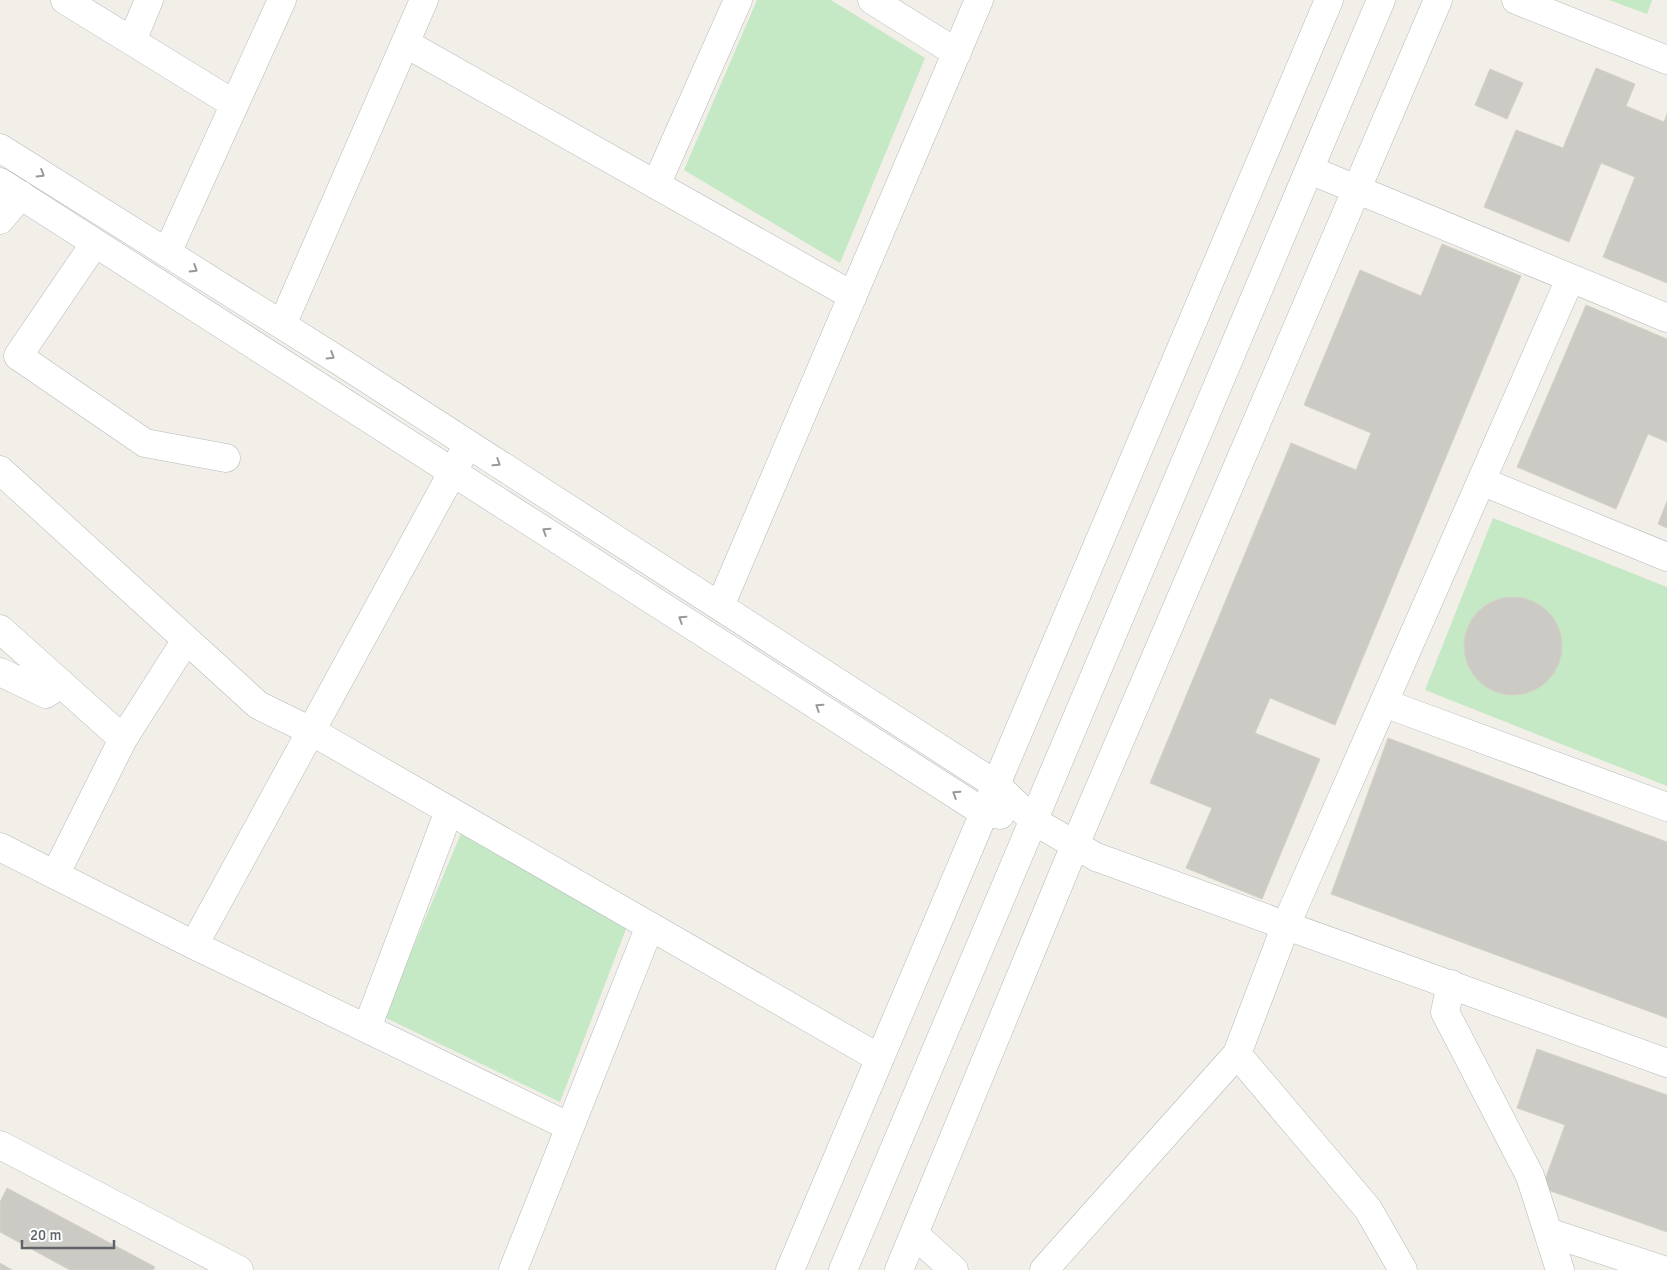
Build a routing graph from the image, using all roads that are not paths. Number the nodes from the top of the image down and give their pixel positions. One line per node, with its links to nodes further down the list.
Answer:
1 (65, 0): 12 (street)
2 (149, 0): 12 (street)
3 (282, 0): 16 (street)
4 (424, 0): 13 (street)
5 (738, 0): 19 (street)
6 (872, 0): 14 (street)
7 (979, 0): 14 (street)
8 (1329, 0): 43 (street)
9 (1381, 0): 18 (street)
10 (1438, 0): 21 (street)
11 (1516, 0): 15 (street)
12 (132, 41): 16 (street)
13 (405, 44): 19 (street); 28 (street)
14 (957, 53): 26 (street)
15 (1665, 53)
16 (234, 104): 24 (street)
17 (0, 148): 24 (street, one-way to 24)
18 (1310, 170): 21 (street); 47 (street)
19 (656, 185): 26 (street)
20 (10, 189): 22 (street); 23 (street)
21 (1356, 190): 25 (street); 48 (street)
22 (0, 220)
23 (95, 243): 30 (street); 32 (street)
24 (168, 253): 28 (street, one-way to 28)
25 (1570, 279): 27 (street); 33 (street)
26 (853, 296): 35 (street)
27 (1667, 318)
28 (282, 325): 29 (street, one-way to 29)
29 (468, 444): 32 (street); 35 (street, one-way to 35)
30 (226, 458)
31 (0, 470): 37 (street)
32 (453, 472): 41 (street); 46 (street, one-way to 32)
33 (1481, 481): 34 (street); 40 (street)
34 (1667, 557)
35 (720, 606): 43 (street)
36 (0, 629): 39 (street)
37 (186, 640): 41 (street); 42 (street)
38 (0, 672): 39 (street)
39 (61, 683): 42 (street)
40 (1384, 702): 44 (street); 51 (street)
41 (311, 731): 45 (street); 53 (street)
42 (123, 739): 50 (street)
43 (995, 784): 46 (street); 47 (street)
44 (1667, 806)
45 (449, 811): 52 (street); 55 (street)
46 (983, 812): 47 (street); 57 (street)
47 (1034, 821): 48 (street); 66 (street)
48 (1075, 845): 51 (street); 62 (street)
49 (0, 847): 50 (street)
50 (54, 875): 53 (street)
51 (1286, 925): 54 (street); 56 (street)
52 (650, 926): 57 (street); 59 (street)
53 (194, 945): 55 (street)
54 (1451, 984): 58 (street); 61 (street)
55 (367, 1028): 59 (street)
56 (1237, 1054): 69 (street); 70 (street)
57 (879, 1058): 65 (street)
58 (1667, 1063)
59 (570, 1126): 64 (street)
60 (0, 1144): 63 (street)
61 (1548, 1232): 71 (street); 72 (street)
62 (914, 1234): 67 (street); 68 (street)
63 (239, 1270)
64 (513, 1270)
65 (790, 1270)
66 (843, 1270)
67 (899, 1270)
68 (954, 1270)
69 (1044, 1270)
70 (1403, 1270)
71 (1560, 1270)
72 (1663, 1270)

